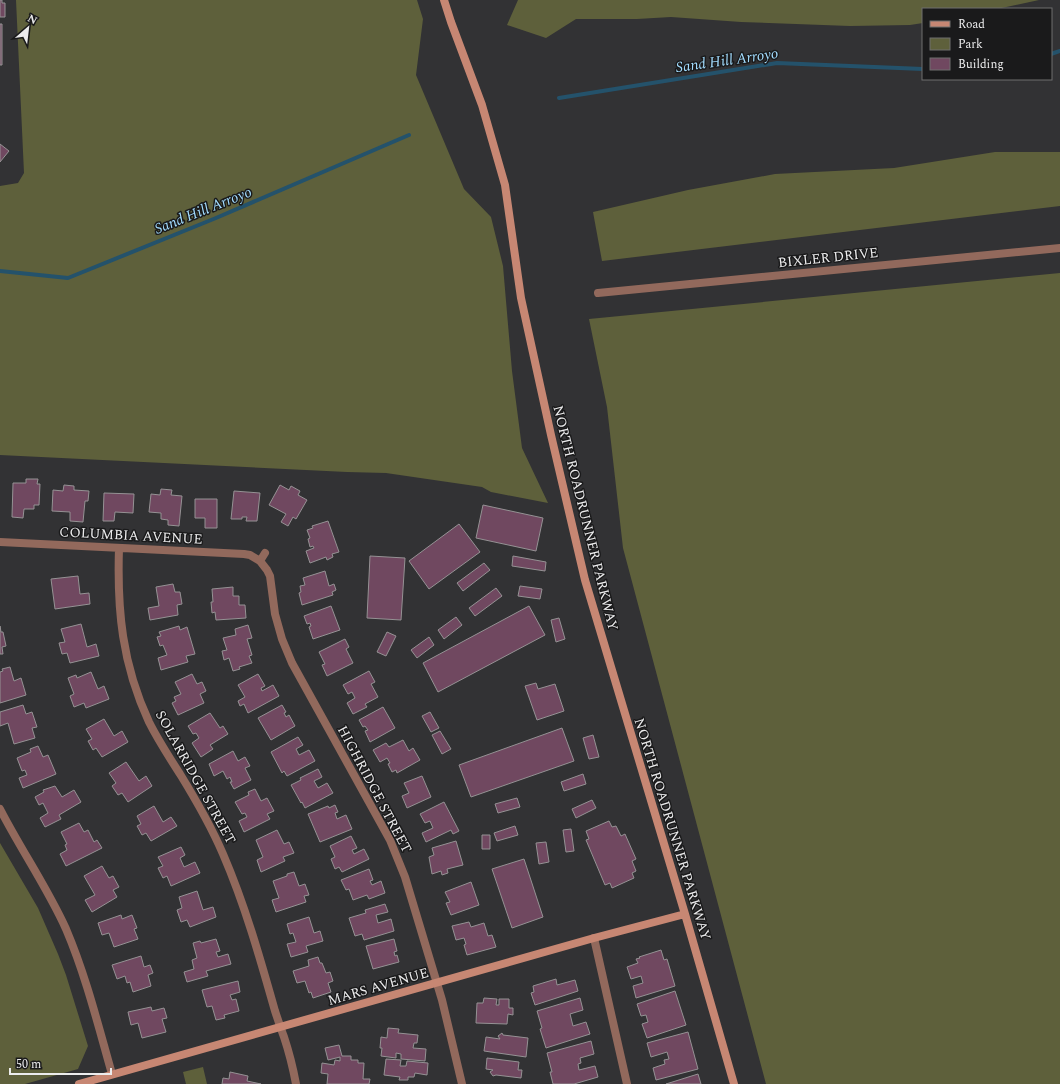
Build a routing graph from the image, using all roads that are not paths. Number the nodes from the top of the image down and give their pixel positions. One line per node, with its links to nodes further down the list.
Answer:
1 (444, 0): 9 (street, NORTH ROADRUNNER PARKWAY)
2 (1060, 248): 3 (street, BIXLER DRIVE)
3 (598, 293)
4 (0, 542): 5 (street, COLUMBIA AVENUE)
5 (119, 548): 7 (street, COLUMBIA AVENUE); 12 (street, SOLARRIDGE STREET)
6 (265, 553): 7 (street)
7 (260, 561): 11 (street, HIGHRIDGE STREET)
8 (0, 809): 13 (street)
9 (685, 914): 10 (street, MARS AVENUE); 18 (street, NORTH ROADRUNNER PARKWAY)
10 (594, 938): 11 (street, MARS AVENUE); 17 (street)
11 (436, 982): 12 (street, MARS AVENUE); 16 (street, HIGHRIDGE STREET)
12 (280, 1027): 13 (street, MARS AVENUE); 15 (street, SOLARRIDGE STREET)
13 (112, 1074): 14 (street, MARS AVENUE)
14 (79, 1084)
15 (296, 1084)
16 (462, 1084)
17 (627, 1084)
18 (734, 1084)

